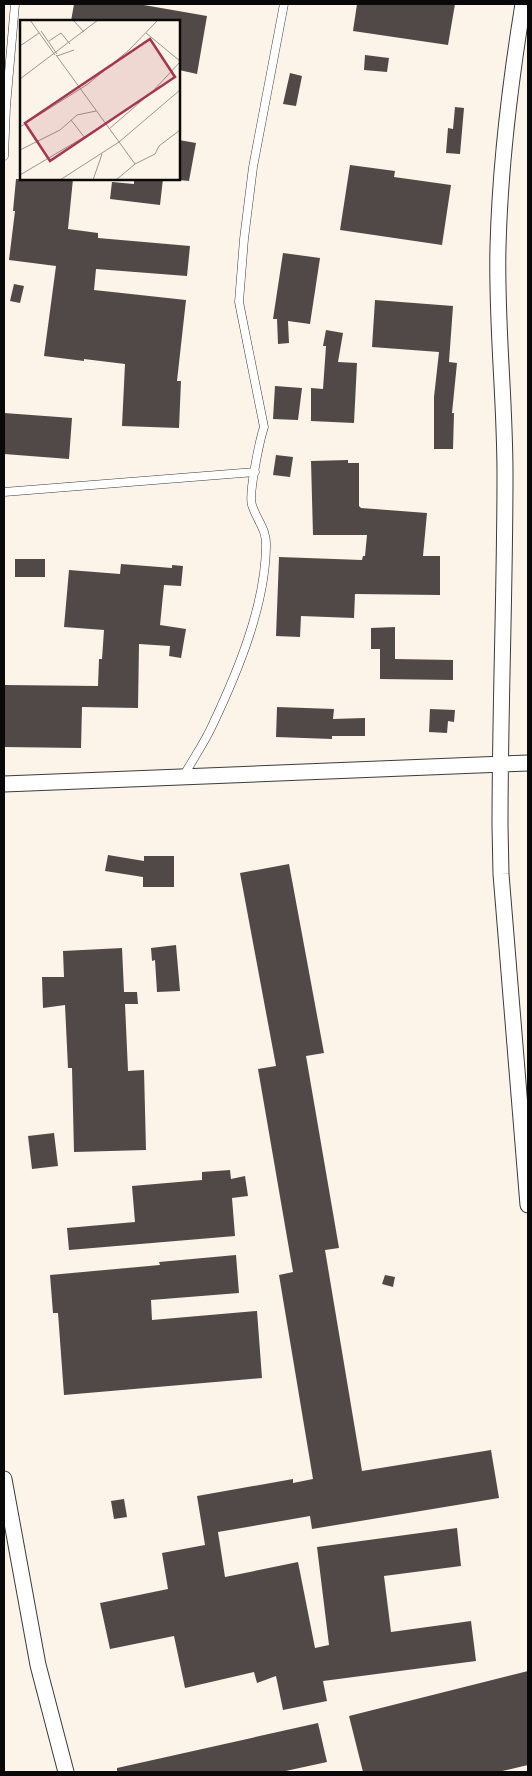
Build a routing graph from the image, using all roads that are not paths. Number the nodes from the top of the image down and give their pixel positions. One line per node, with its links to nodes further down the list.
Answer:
1 (15, 4): 4 (lane)
2 (284, 4): 5 (lane)
3 (523, 4): 8 (street)
4 (4, 156)
5 (255, 472): 6 (lane); 9 (lane)
6 (4, 492)
7 (528, 763): 8 (street)
8 (500, 764): 9 (street); 11 (street)
9 (183, 777): 10 (street)
10 (4, 784)
11 (528, 1205)
12 (4, 1479): 13 (street)
13 (66, 1772)

